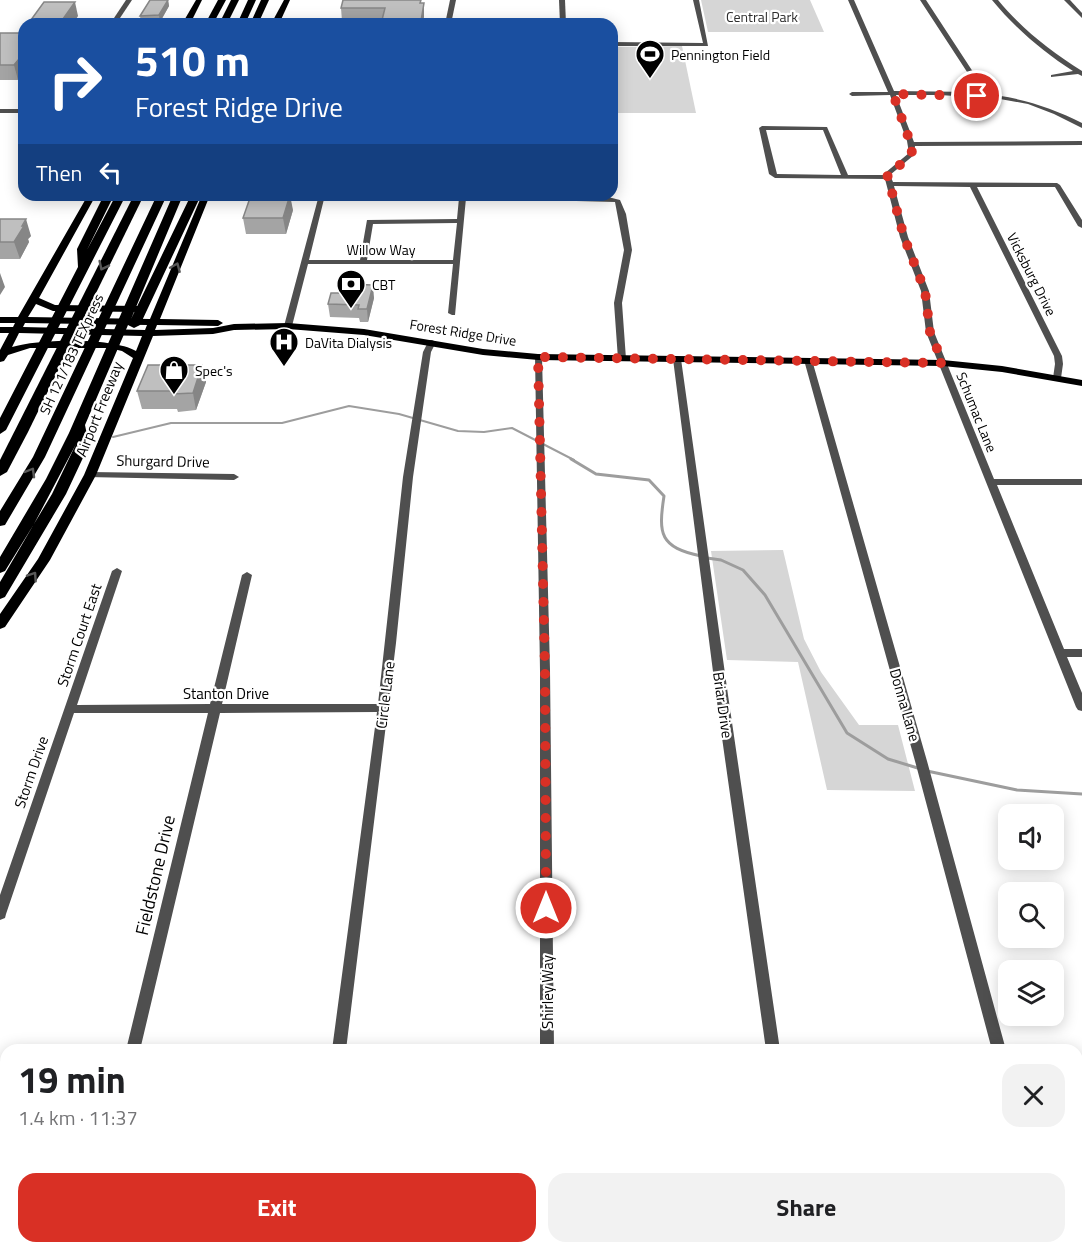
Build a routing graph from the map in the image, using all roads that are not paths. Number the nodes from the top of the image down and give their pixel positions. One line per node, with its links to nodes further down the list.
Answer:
1 (129, 0): 18 (street)
2 (235, 0): 21 (highway)
3 (252, 0): 22 (highway)
4 (293, 0): 14 (main road)
5 (453, 0): 25 (street)
6 (562, 0): 26 (street)
7 (696, 0): 27 (street)
8 (851, 0): 31 (street)
9 (922, 0): 32 (street)
10 (995, 0): 28 (street)
11 (1067, 0): 17 (street)
12 (274, 1): 14 (main road)
13 (201, 2): 19 (main road)
14 (286, 2): 24 (main road)
15 (220, 3): 20 (highway)
16 (264, 3): 23 (highway)
17 (1082, 16)
18 (117, 18)
19 (191, 18)
20 (212, 18)
21 (226, 18)
22 (244, 18)
23 (257, 18)
24 (279, 18)
25 (449, 18)
26 (563, 18)
27 (618, 44)
28 (1080, 73): 29 (street)
29 (1053, 76)
30 (852, 94): 31 (street)
31 (893, 94): 32 (street); 37 (street)
32 (977, 96): 35 (street)
33 (0, 111): 34 (street)
34 (18, 111)
35 (1082, 126)
36 (1082, 143): 37 (street)
37 (912, 144): 39 (street)
38 (845, 177): 38 (street); 39 (street)
39 (889, 181): 40 (street); 76 (street, Schumac Lane)
40 (972, 184): 53 (street); 77 (street, Vicksburg Drive)
41 (89, 201): 58 (main road)
42 (106, 201): 57 (highway)
43 (118, 201): 57 (highway)
44 (136, 201): 83 (highway, SH 121/183 TEXpress, one-way to 83)
45 (159, 201): 88 (highway, SH 121/183 TEXpress, one-way to 45)
46 (176, 201): 59 (highway)
47 (199, 201): 59 (highway)
48 (201, 201): 60 (main road, Airport Freeway, one-way to 48)
49 (320, 201): 54 (street)
50 (463, 201): 52 (street)
51 (618, 201): 73 (street)
52 (461, 221): 55 (street); 56 (street)
53 (1082, 226)
54 (305, 262): 55 (street, Willow Way); 65 (street)
55 (363, 262): 56 (street, Willow Way)
56 (457, 262): 61 (street)
57 (84, 269): 79 (highway)
58 (33, 300): 60 (main road); 64 (main road)
59 (140, 300): 81 (highway, Airport Freeway)
60 (160, 303): 63 (main road, Airport Freeway)
61 (452, 313)
62 (0, 320): 64 (main road, Forest Ridge Drive)
63 (153, 321): 64 (main road, Forest Ridge Drive); 66 (main road, Forest Ridge Drive); 68 (main road, Airport Freeway)
64 (18, 325): 67 (main road, Forest Ridge Drive); 68 (main road, Forest Ridge Drive); 70 (main road)
65 (288, 326): 66 (main road, Forest Ridge Drive); 69 (main road, Forest Ridge Drive)
66 (234, 327): 68 (main road, Forest Ridge Drive)
67 (0, 330)
68 (148, 333): 71 (main road, Airport Freeway)
69 (432, 342): 72 (main road, Forest Ridge Drive); 98 (street, Circle Lane)
70 (1, 356): 71 (main road)
71 (138, 356): 84 (main road, Airport Freeway)
72 (538, 357): 73 (main road, Forest Ridge Drive); 103 (street, Shirley Way)
73 (622, 359): 74 (main road, Forest Ridge Drive)
74 (677, 359): 75 (main road, Forest Ridge Drive); 104 (street, Briar Drive)
75 (808, 360): 76 (main road, Forest Ridge Drive); 105 (street, Donna Lane)
76 (943, 363): 77 (main road, Forest Ridge Drive); 86 (street, Schumac Lane)
77 (1057, 378): 78 (main road, Forest Ridge Drive)
78 (1082, 382)
79 (19, 395): 80 (highway); 82 (highway)
80 (0, 406)
81 (79, 425): 89 (highway, Airport Freeway); 92 (highway)
82 (0, 430)
83 (0, 472)
84 (90, 475): 85 (street, Shurgard Drive); 93 (main road, Airport Freeway, one-way to 84)
85 (234, 477)
86 (990, 482): 87 (street); 94 (street, Schumac Lane)
87 (1082, 482)
88 (0, 522)
89 (0, 568)
90 (117, 571): 99 (street, Storm Court East)
91 (247, 575): 97 (street, Fieldstone Drive)
92 (0, 594)
93 (0, 624)
94 (1060, 653): 95 (street); 96 (street, Schumac Lane)
95 (1082, 653)
96 (1082, 707)
97 (214, 708): 98 (street, Stanton Drive); 99 (street, Stanton Drive); 101 (street, Fieldstone Drive)
98 (383, 708): 102 (street, Circle Lane)
99 (70, 709): 100 (street, Storm Drive)
100 (0, 914)
101 (134, 1044)
102 (340, 1044)
103 (547, 1044)
104 (772, 1044)
105 (997, 1044)

